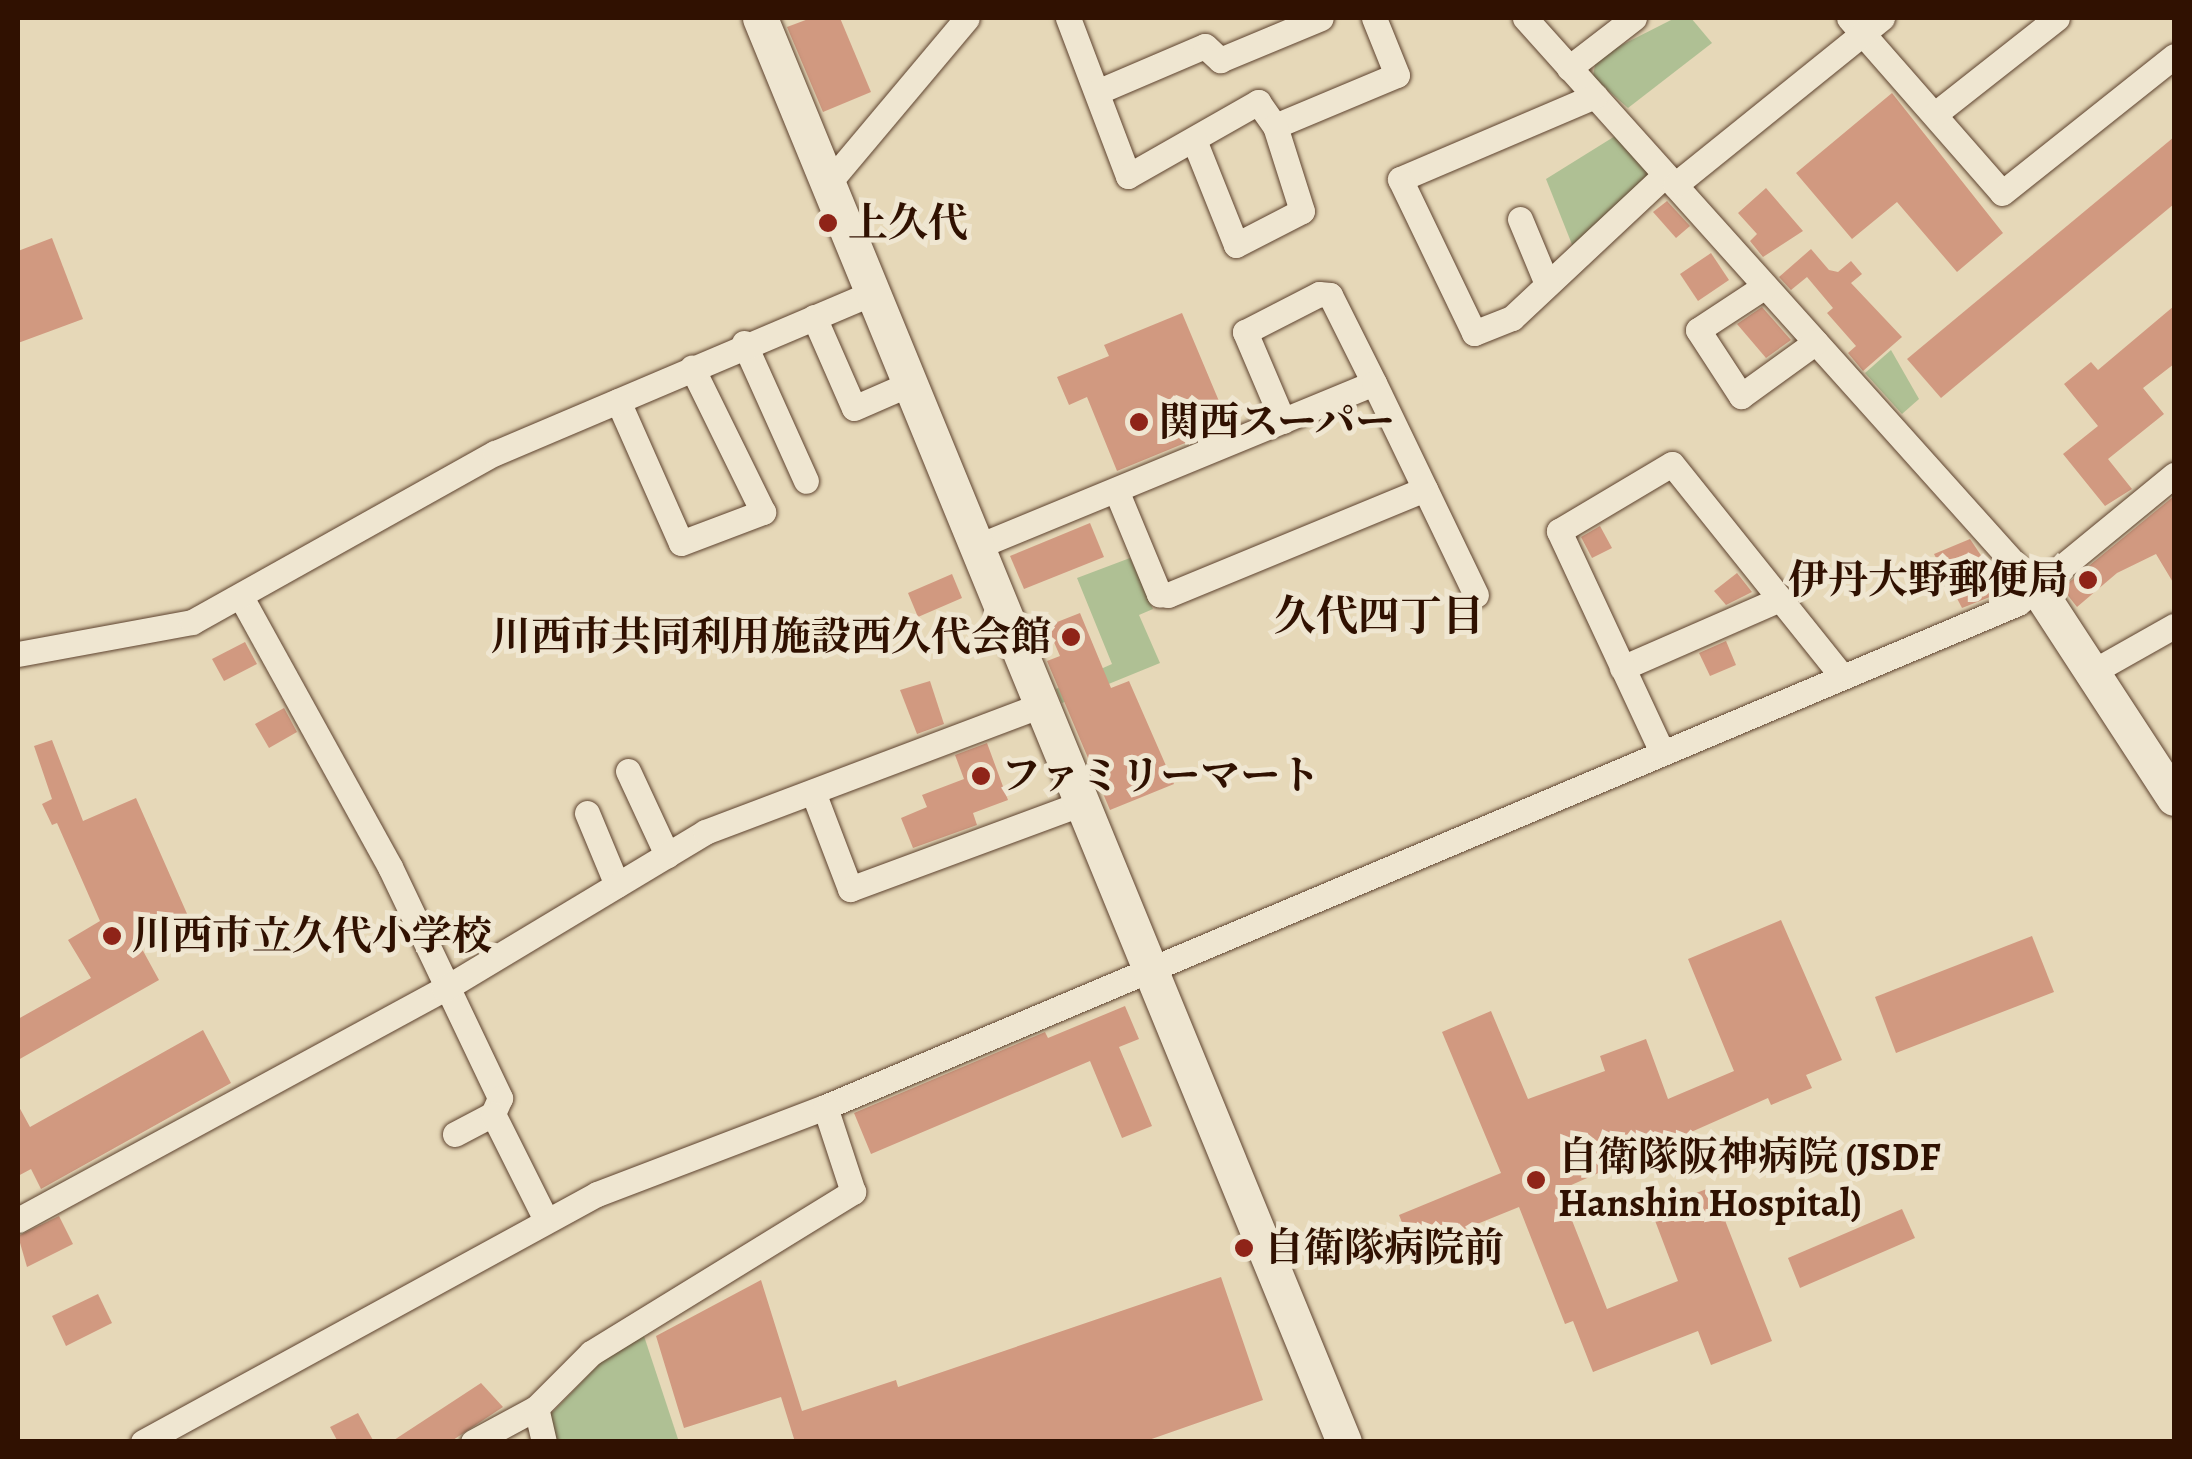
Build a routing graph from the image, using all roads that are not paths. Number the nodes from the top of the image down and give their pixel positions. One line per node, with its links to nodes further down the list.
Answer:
1 (760, 18): 18 (street)
2 (966, 18): 18 (street)
3 (1068, 18): 12 (street)
4 (1321, 18): 12 (street)
5 (1374, 18): 15 (street)
6 (1525, 18): 11 (street)
7 (1634, 18): 11 (street)
8 (2057, 18): 14 (street)
9 (1865, 23): 14 (street); 17 (street)
10 (2174, 56): 14 (street)
11 (1570, 68): 13 (street)
12 (1097, 92): 16 (street)
13 (1594, 96): 17 (street); 20 (street)
14 (1935, 114)
15 (1275, 126): 16 (street); 16 (street)
16 (1194, 140)
17 (1670, 180): 20 (street); 21 (street)
18 (826, 186): 22 (street)
19 (1520, 219): 20 (street)
20 (1548, 284)
21 (1764, 286): 24 (street); 24 (street)
22 (872, 294): 23 (street); 28 (street)
23 (814, 317): 25 (street); 28 (street)
24 (1816, 342): 36 (street)
25 (744, 343): 26 (street); 32 (street)
26 (692, 368): 29 (street); 29 (street)
27 (1374, 383): 30 (street); 30 (street); 33 (street)
28 (909, 384): 35 (street)
29 (618, 401): 38 (street)
30 (1282, 421): 34 (street)
31 (2174, 475): 36 (street)
32 (806, 481)
33 (1425, 489): 34 (street); 37 (street)
34 (1116, 490): 35 (street)
35 (976, 548): 45 (street)
36 (2039, 592): 43 (street); 44 (street)
37 (1476, 595)
38 (241, 597): 41 (street); 55 (street)
39 (1780, 598): 42 (street); 42 (street); 44 (street)
40 (2174, 626): 43 (street)
41 (18, 654)
42 (1622, 668): 46 (street)
43 (2094, 671): 48 (street)
44 (1842, 676): 46 (street)
45 (1042, 705): 49 (street); 50 (street)
46 (1662, 752): 54 (street)
47 (628, 771): 52 (street)
48 (2169, 776)
49 (813, 792): 50 (street); 52 (street)
50 (1080, 804): 54 (street)
51 (587, 813): 53 (street)
52 (667, 855): 53 (street)
53 (617, 885): 55 (street)
54 (1147, 970): 56 (street); 65 (street)
55 (444, 989): 57 (street); 59 (street)
56 (825, 1107): 60 (street); 61 (street)
57 (493, 1114): 58 (street); 60 (street)
58 (455, 1134)
59 (18, 1220)
60 (546, 1220): 62 (street)
61 (536, 1408): 63 (street); 64 (street)
62 (143, 1442)
63 (473, 1442)
64 (544, 1442)
65 (1344, 1442)

